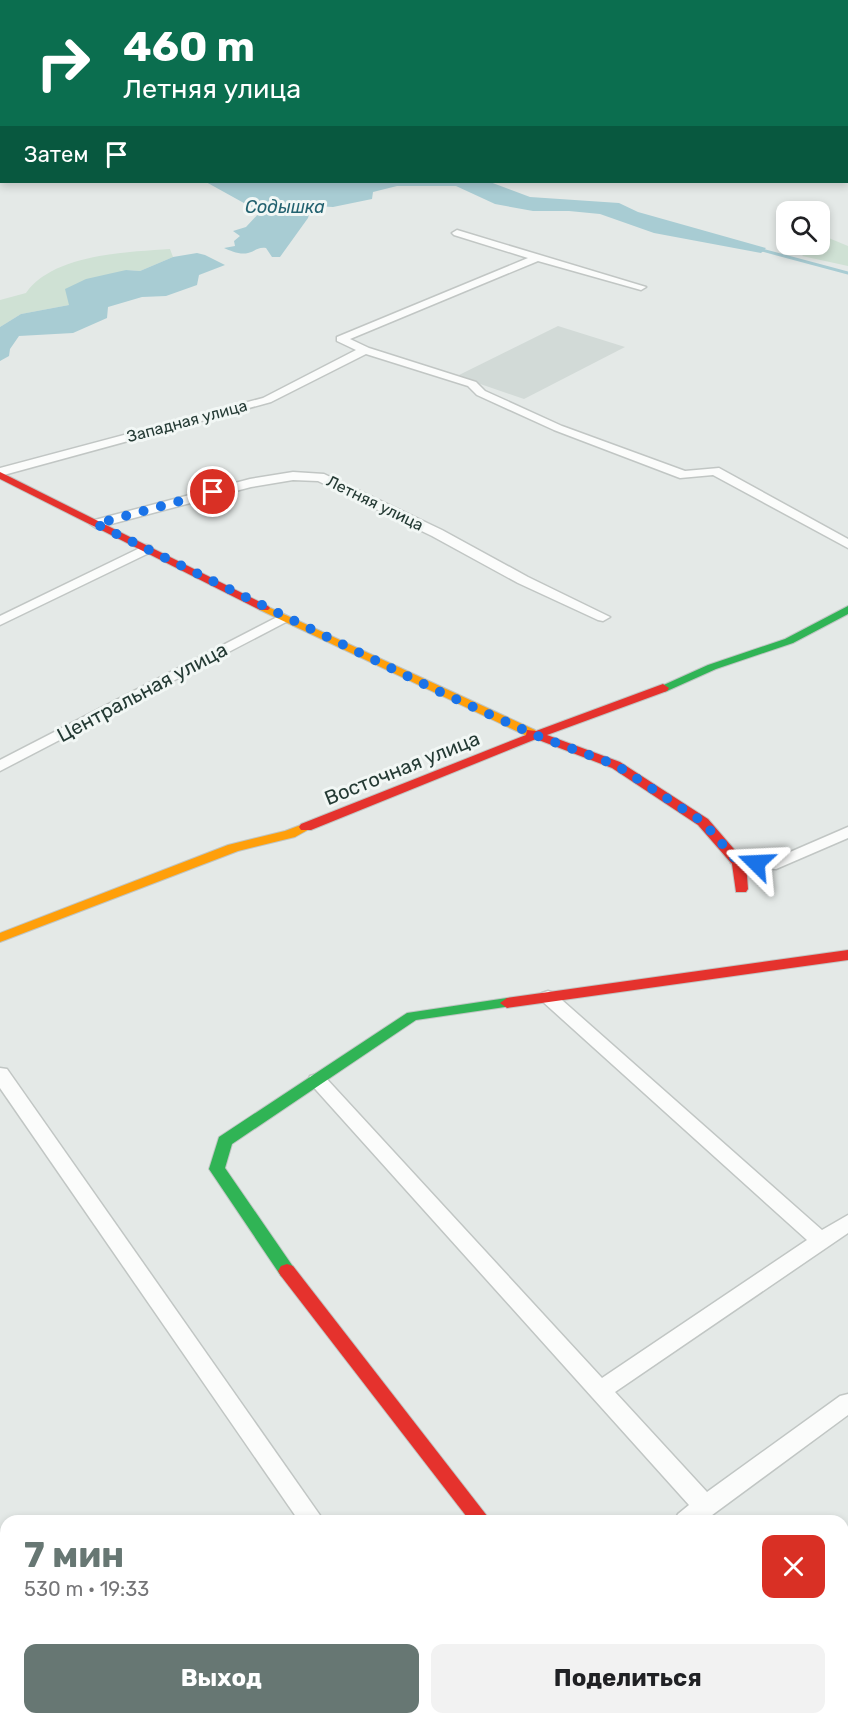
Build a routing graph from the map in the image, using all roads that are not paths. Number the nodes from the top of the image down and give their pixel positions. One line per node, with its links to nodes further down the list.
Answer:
1 (457, 233): 2 (street)
2 (537, 258): 3 (street); 4 (street)
3 (641, 287)
4 (365, 350): 5 (street, Западная улица); 7 (street)
5 (0, 474): 6 (street)
6 (96, 524): 8 (street); 10 (street, Летняя улица)
7 (848, 544)
8 (146, 549): 11 (street); 12 (street)
9 (848, 609): 13 (street, Восточная улица)
10 (603, 617)
11 (283, 618): 13 (street); 14 (street, Центральная улица)
12 (0, 621)
13 (535, 735): 16 (street); 18 (street, Восточная улица)
14 (0, 766)
15 (848, 832): 16 (street)
16 (739, 863): 17 (street)
17 (741, 889)
18 (0, 938)
19 (848, 955): 20 (street)
20 (548, 997): 22 (street); 24 (street)
21 (0, 1074): 28 (street)
22 (317, 1081): 25 (street); 29 (street)
23 (848, 1223): 24 (street)
24 (821, 1241): 25 (street)
25 (600, 1391): 27 (street)
26 (848, 1402): 27 (street)
27 (705, 1507): 30 (street)
28 (308, 1515)
29 (476, 1515)
30 (694, 1515)

